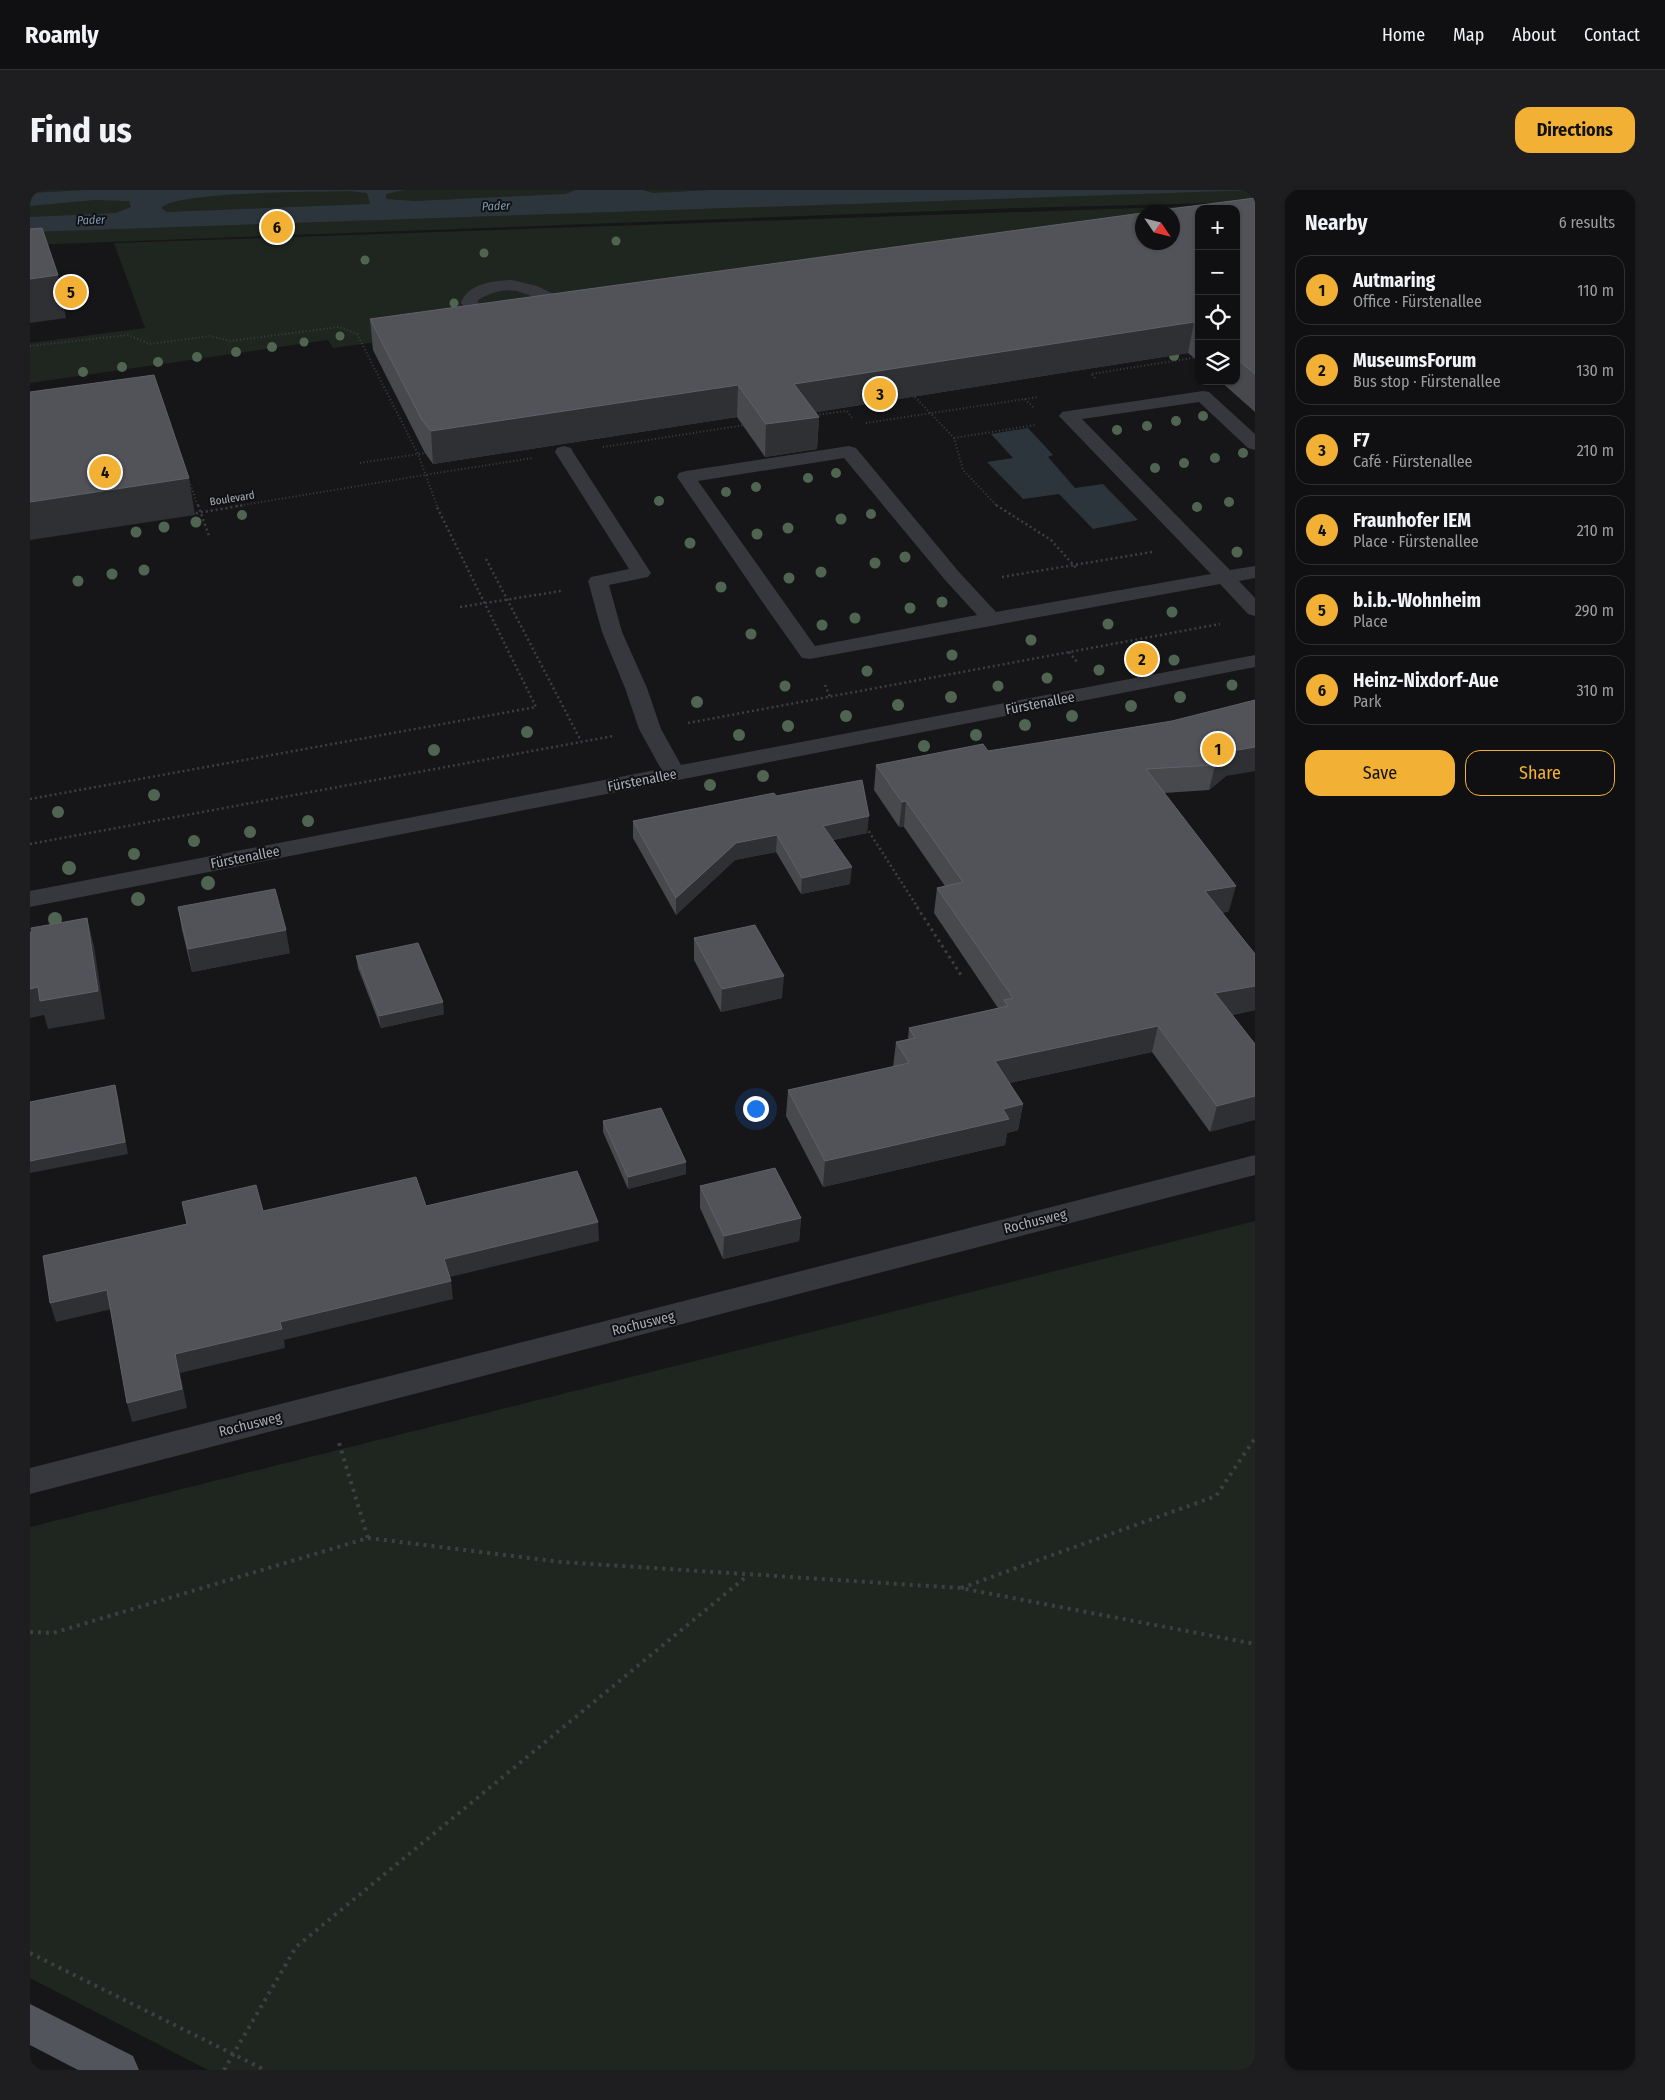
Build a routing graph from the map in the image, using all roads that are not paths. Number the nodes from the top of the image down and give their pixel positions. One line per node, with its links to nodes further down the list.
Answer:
1 (540, 312): 2 (street)
2 (521, 315)
3 (1255, 444): 6 (street)
4 (564, 452): 10 (street)
5 (1255, 572): 6 (street)
6 (1224, 578): 7 (street); 8 (street)
7 (1255, 610)
8 (991, 619): 8 (street)
9 (1255, 661): 10 (street, Fürstenallee)
10 (674, 773): 11 (street, Fürstenallee)
11 (30, 899)
12 (1255, 1164): 13 (street, Rochusweg)
13 (30, 1481)
14 (30, 2024): 15 (main road)
15 (119, 2070)

